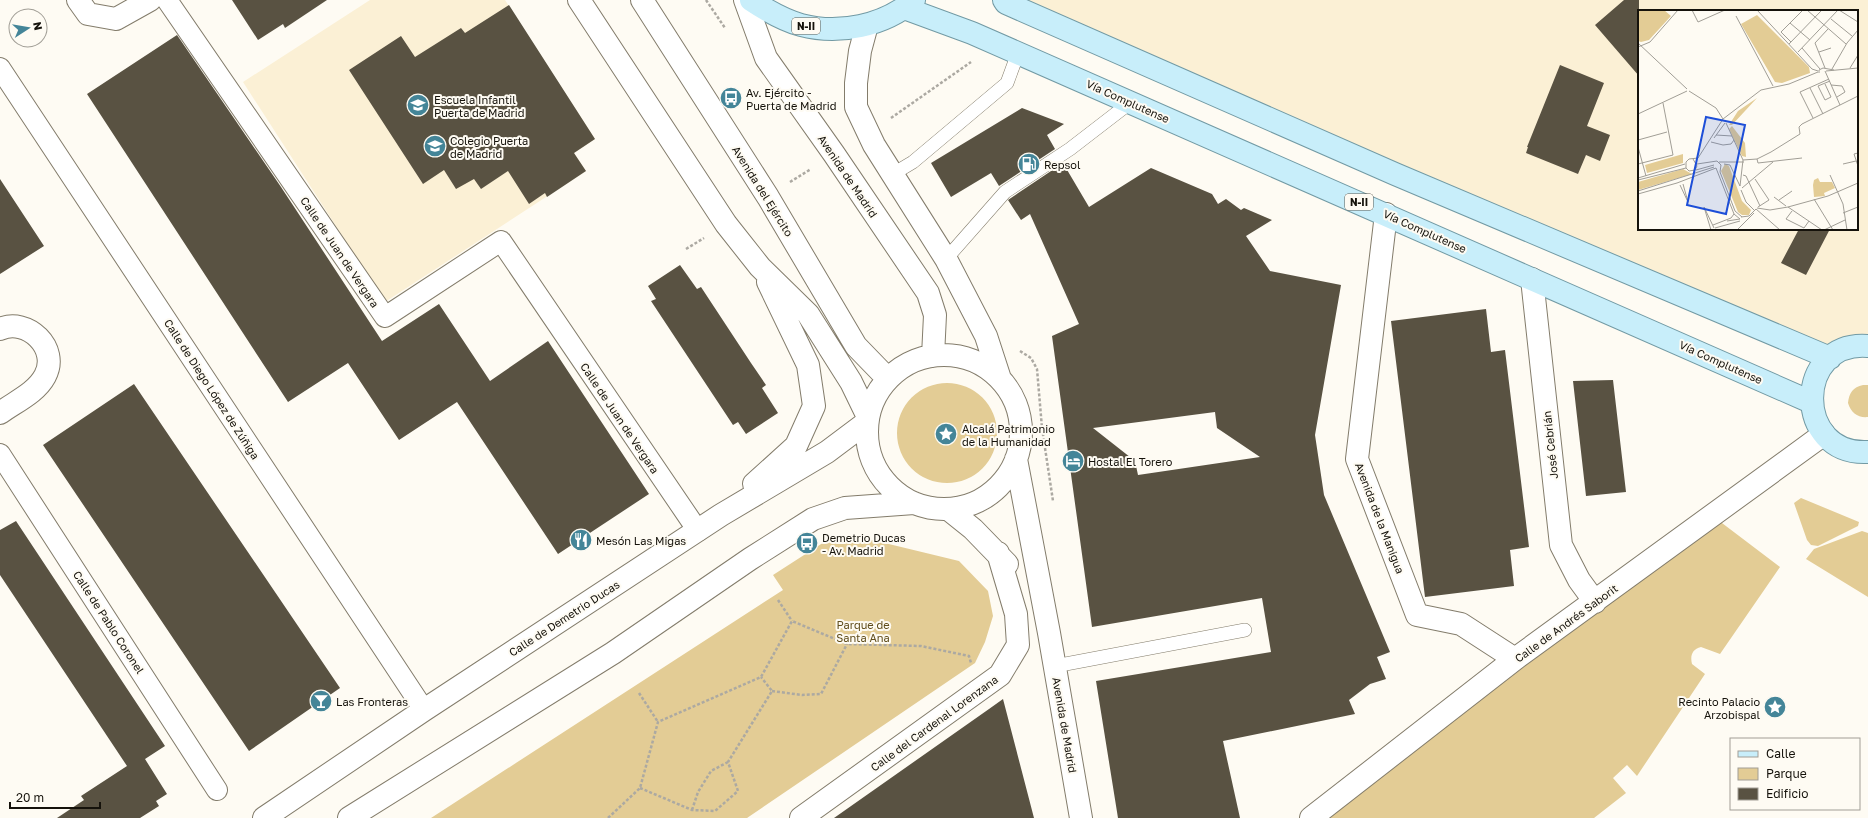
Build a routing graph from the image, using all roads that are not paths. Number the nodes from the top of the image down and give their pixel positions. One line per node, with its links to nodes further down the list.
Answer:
1 (78, 0): 2 (street)
2 (150, 0)
3 (167, 0): 35 (street, Calle de Juan de Vergara)
4 (579, 0): 17 (street)
5 (642, 0): 23 (street, Avenida del Ejército)
6 (746, 0): 21 (street, Avenida de Madrid)
7 (751, 0): 10 (main road, N-II)
8 (1004, 0): 22 (main road)
9 (909, 4): 10 (main road, N-II); 11 (main road, Vía Complutense / N-II)
10 (867, 25): 14 (street)
11 (1018, 53): 13 (main road, Vía Complutense / N-II); 14 (lane)
12 (0, 68): 42 (street, Calle de Diego López de Zúñiga)
13 (1131, 102): 15 (main road, Vía Complutense / N-II); 16 (lane)
14 (893, 174): 16 (street)
15 (1386, 214): 18 (main road, Vía Complutense / N-II); 40 (street, Avenida de la Manigua)
16 (946, 259): 24 (street)
17 (760, 267): 27 (street); 34 (street)
18 (1532, 279): 25 (main road, Vía Complutense / N-II); 37 (street, José Cebrián)
19 (0, 329): 26 (street)
20 (1868, 346): 22 (main road)
21 (933, 356): 23 (street); 24 (street)
22 (1830, 358): 25 (main road)
23 (888, 379): 27 (street)
24 (1000, 379): 31 (street)
25 (1811, 402): 28 (main road)
26 (0, 413)
27 (868, 420): 32 (street); 34 (street, Calle de Demetrio Ducas)
28 (1824, 434): 29 (main road); 37 (street, Calle de Andrés Saborit)
29 (1868, 452)
30 (0, 454): 43 (street, Calle de Pablo Coronel)
31 (1016, 459): 33 (street); 39 (street, Avenida de Madrid)
32 (914, 503): 33 (street); 45 (street)
33 (948, 509): 36 (street, Avenida de Madrid)
34 (721, 515): 35 (street, Calle de Demetrio Ducas)
35 (698, 531): 42 (street, Calle de Demetrio Ducas)
36 (998, 553): 39 (street, Avenida de Madrid); 46 (street, Calle del Cardenal Lorenzana)
37 (1595, 602): 40 (street, Calle de Andrés Saborit)
38 (1245, 630): 41 (lane)
39 (1049, 633): 41 (street, Avenida de Madrid)
40 (1515, 660): 48 (street, Calle de Andrés Saborit)
41 (1055, 666): 47 (street, Avenida de Madrid)
42 (424, 710): 44 (street, Calle de Demetrio Ducas)
43 (217, 790)
44 (264, 818)
45 (349, 818)
46 (801, 818)
47 (1081, 818)
48 (1311, 818)

